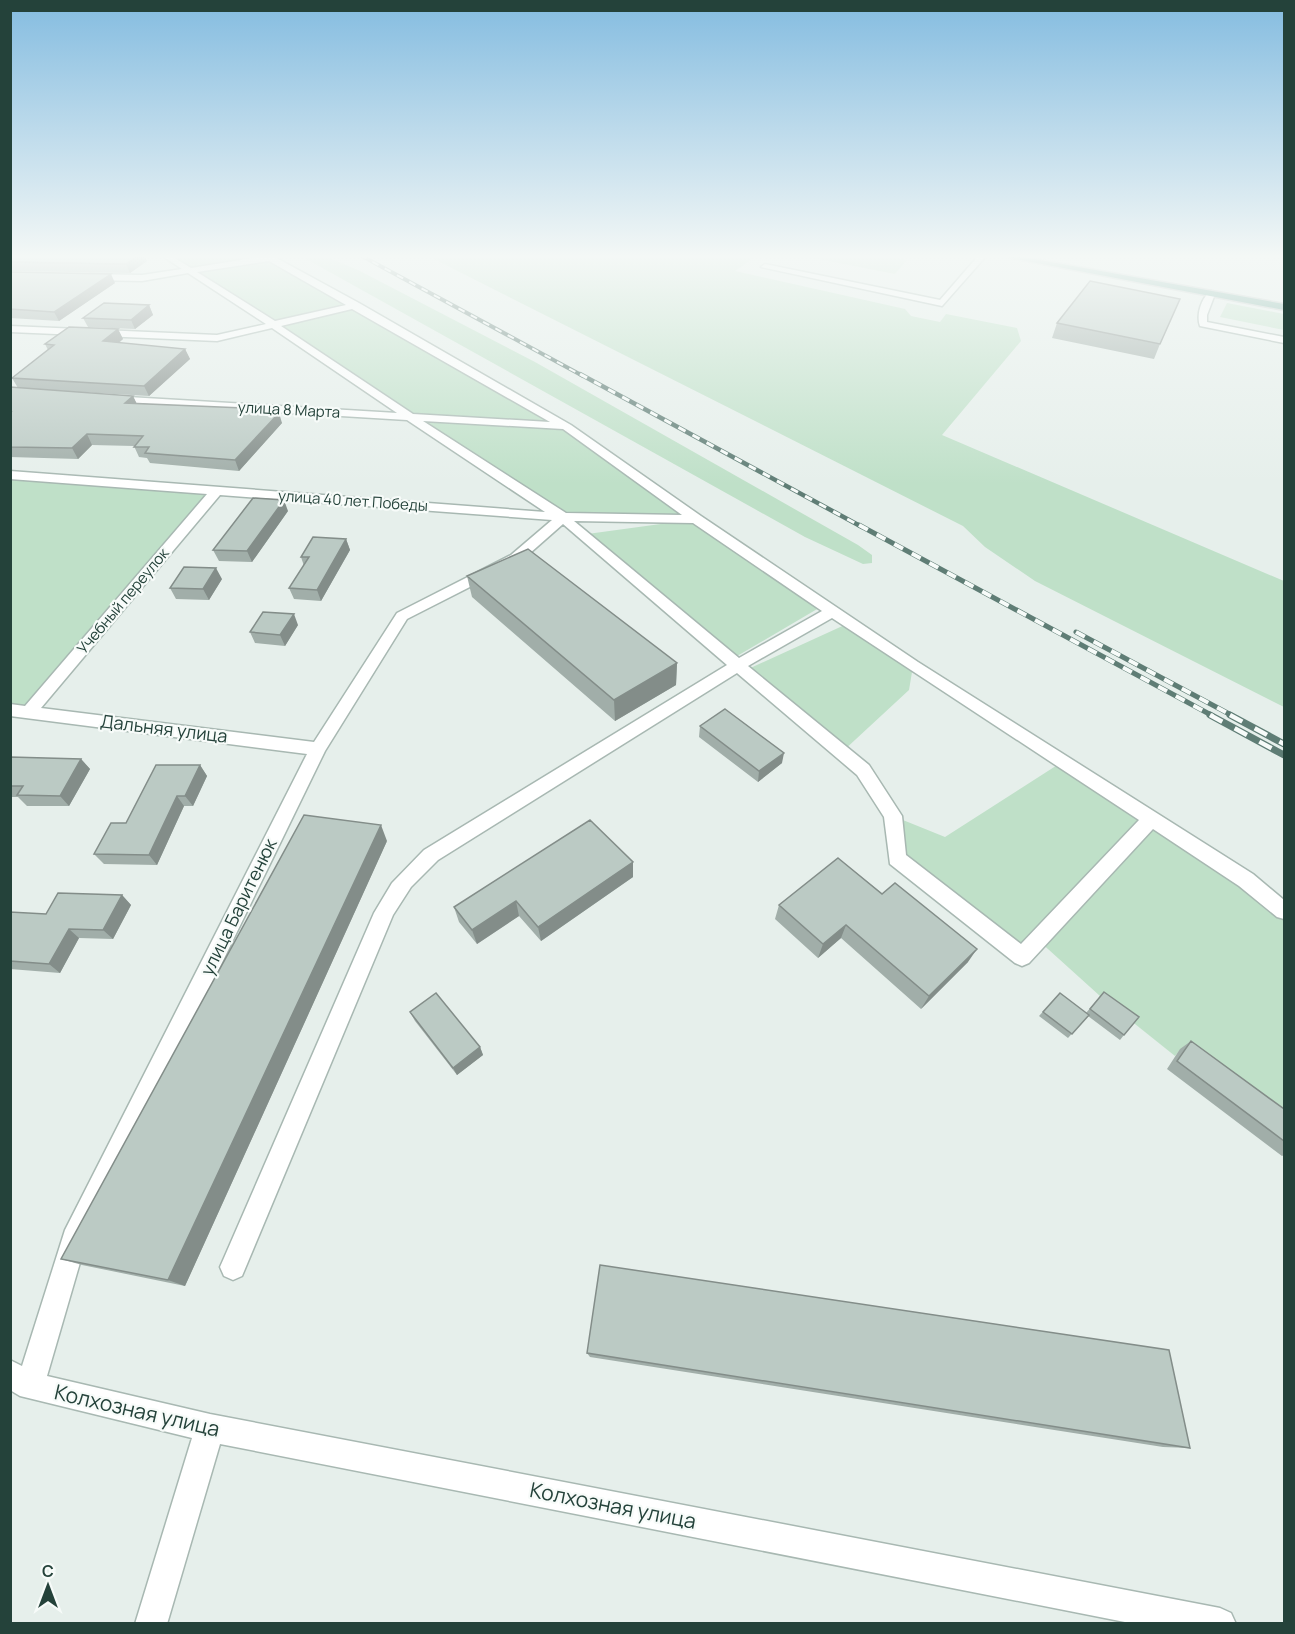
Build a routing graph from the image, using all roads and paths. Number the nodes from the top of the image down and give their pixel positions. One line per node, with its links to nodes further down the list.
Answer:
1 (62, 331): 2 (street)
2 (244, 331)
3 (285, 331): 8 (street)
4 (401, 331): 9 (street)
5 (1240, 331): 6 (street)
6 (1284, 340)
7 (93, 398): 8 (street, улица 8 Марта)
8 (411, 417): 9 (street, улица 8 Марта); 12 (street)
9 (567, 427): 13 (street)
10 (10, 475): 11 (street, улица 40 лет Победы)
11 (216, 491): 12 (street, улица 40 лет Победы); 17 (street, Учебный переулок)
12 (563, 517): 13 (street, улица 40 лет Победы); 15 (street); 18 (street, улица Баритенюк)
13 (696, 519): 14 (street)
14 (833, 611): 15 (street); 19 (street)
15 (740, 665): 19 (street); 23 (street)
16 (10, 710): 17 (street, Дальняя улица)
17 (29, 712): 18 (street, Дальняя улица)
18 (318, 749): 24 (street, улица Баритенюк)
19 (1151, 819): 20 (street)
20 (1246, 880): 21 (street); 22 (street)
21 (1284, 903)
22 (1284, 911)
23 (233, 1267)
24 (20, 1380): 25 (street, Колхозная улица)
25 (210, 1428): 26 (street); 27 (street, Колхозная улица)
26 (151, 1623)
27 (1220, 1623)

